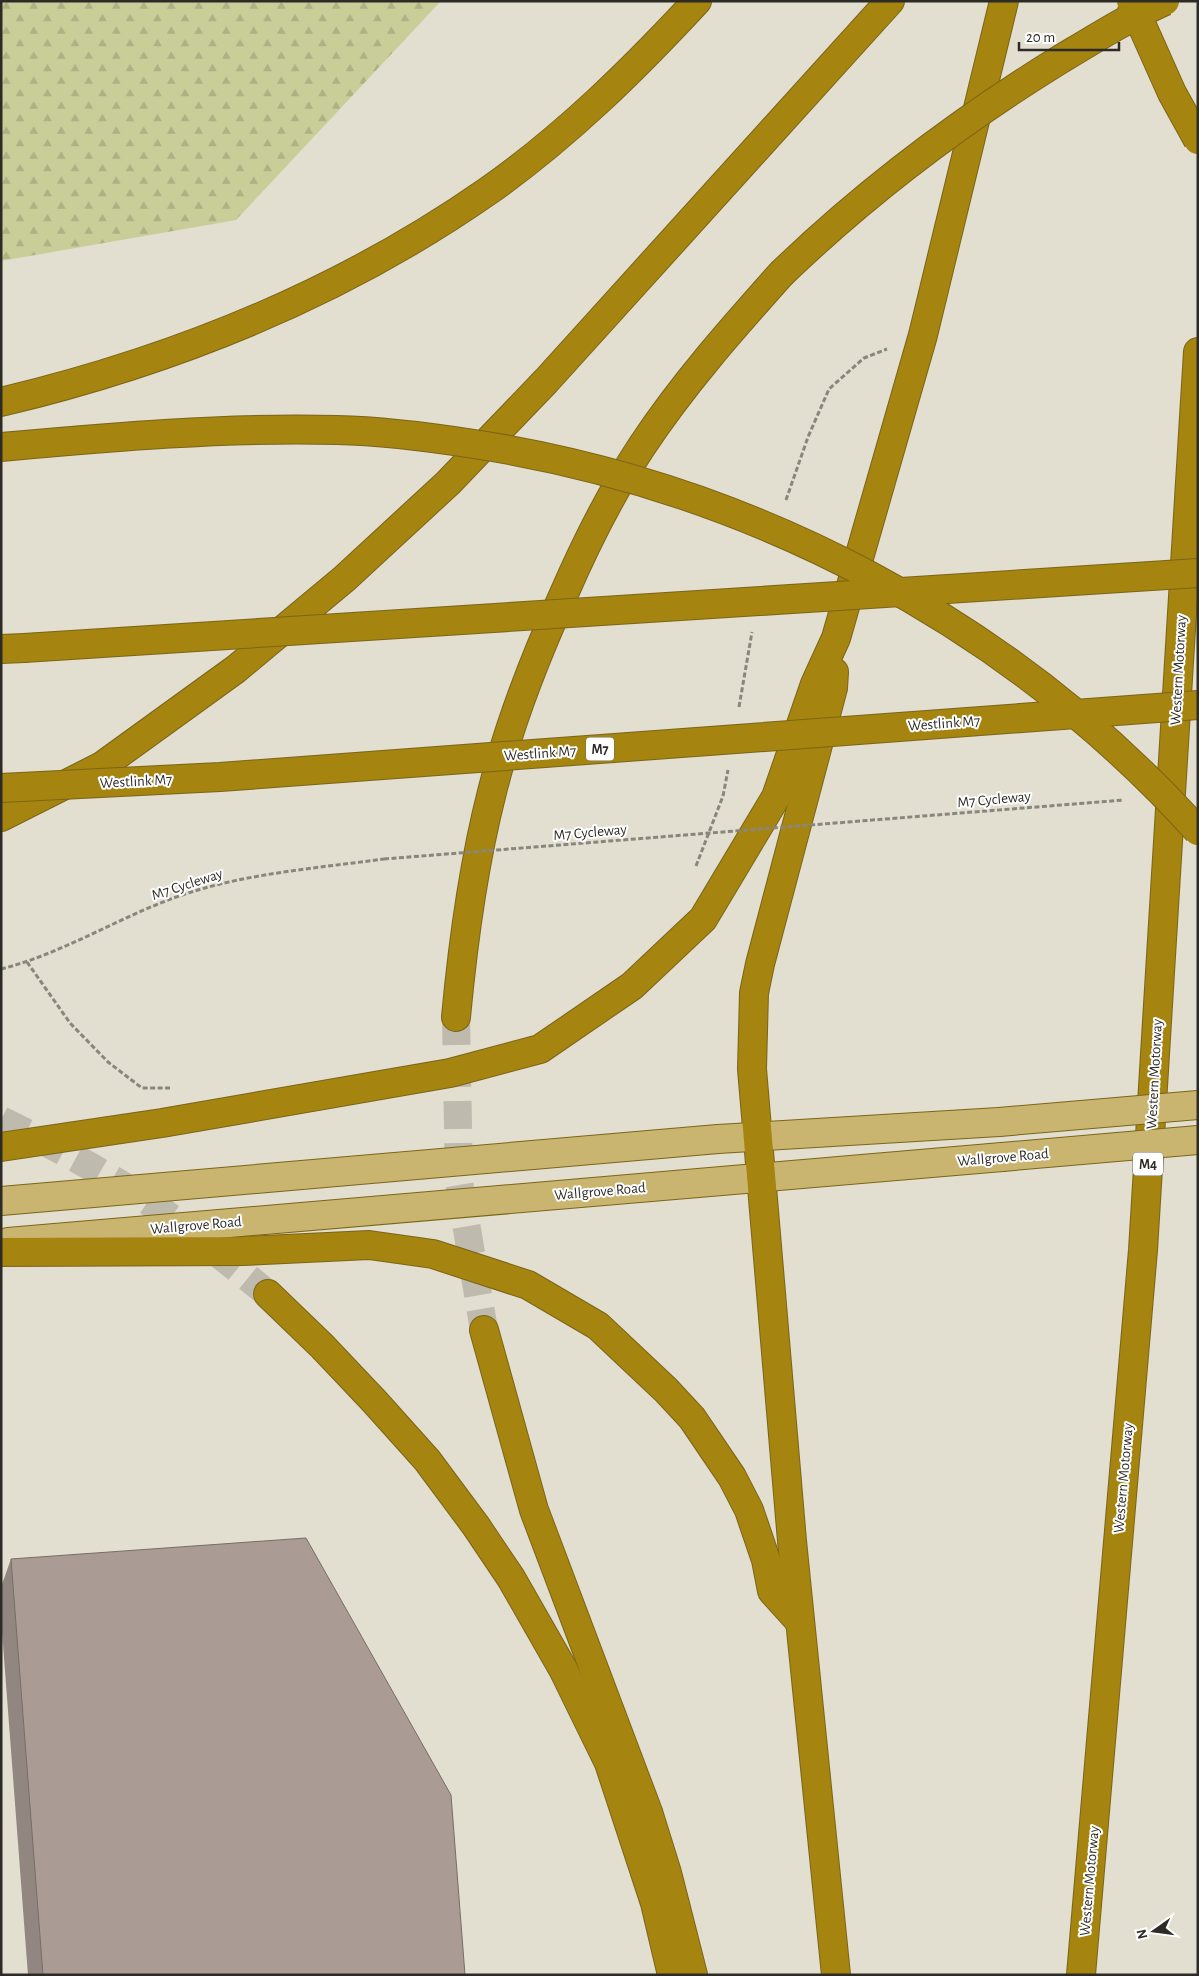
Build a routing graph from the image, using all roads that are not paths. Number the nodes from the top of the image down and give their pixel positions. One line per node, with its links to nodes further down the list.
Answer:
1 (697, 1): 8 (highway)
2 (890, 1): 15 (highway)
3 (1004, 1): 11 (highway)
4 (1131, 1): 6 (highway, bridge)
5 (1165, 1): 17 (highway, bridge)
6 (1198, 140)
7 (1198, 352): 32 (highway, Western Motorway / M4)
8 (1, 402)
9 (1, 447): 16 (highway, bridge)
10 (1198, 573): 12 (highway, bridge)
11 (836, 638): 19 (highway); 21 (highway)
12 (13, 649)
13 (1198, 705): 14 (highway, Westlink M7 / M7, bridge)
14 (1, 788)
15 (1, 817)
16 (1198, 831)
17 (456, 1017)
18 (1198, 1105): 19 (main road, bridge)
19 (757, 1136): 22 (highway); 23 (main road)
20 (1198, 1140): 22 (main road, Wallgrove Road, bridge)
21 (1, 1147)
22 (760, 1177): 24 (main road, Wallgrove Road); 28 (highway)
23 (1, 1201)
24 (1, 1242)
25 (1, 1252): 28 (highway)
26 (268, 1294): 29 (highway)
27 (484, 1330): 30 (highway)
28 (800, 1622): 31 (highway)
29 (672, 1975)
30 (693, 1975)
31 (836, 1975)
32 (1081, 1975)

